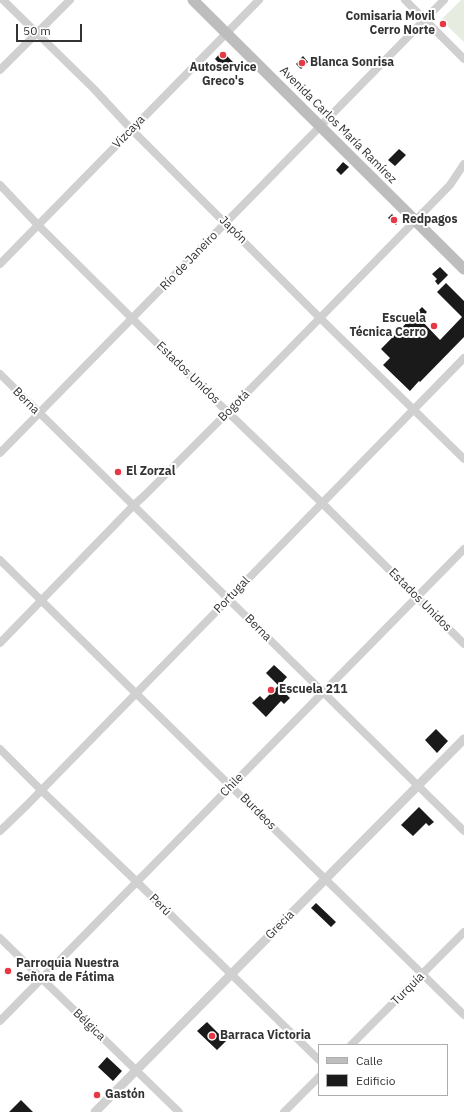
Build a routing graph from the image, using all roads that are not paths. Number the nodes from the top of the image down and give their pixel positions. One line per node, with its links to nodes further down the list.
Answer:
1 (3, 0): 8 (street, Japón)
2 (70, 0): 8 (street)
3 (193, 0): 9 (main road, Avenida Carlos María Ramírez)
4 (259, 0): 9 (street, Vizcaya)
5 (405, 0): 7 (street)
6 (444, 0): 7 (street, Río de Janeiro)
7 (425, 19): 10 (street); 12 (street, Río de Janeiro)
8 (36, 33): 11 (street); 13 (street, Japón)
9 (226, 33): 12 (main road, Avenida Carlos María Ramírez); 13 (street, Vizcaya)
10 (464, 59)
11 (0, 70)
12 (320, 126): 16 (main road, Avenida Carlos María Ramírez); 17 (street, Río de Janeiro)
13 (132, 129): 17 (street, Japón); 18 (street, Vizcaya)
14 (464, 164): 16 (street, Bogotá)
15 (0, 185): 18 (street, Estados Unidos)
16 (416, 221): 20 (main road, Avenida Carlos María Ramírez); 22 (street, Bogotá)
17 (225, 223): 21 (street, Río de Janeiro); 22 (street, Japón)
18 (38, 225): 19 (street, Vizcaya); 21 (street, Estados Unidos)
19 (0, 264)
20 (464, 269)
21 (133, 318): 26 (street, Estados Unidos); 27 (street, Río de Janeiro)
22 (320, 318): 25 (street, Japón); 26 (street, Bogotá)
23 (464, 358): 25 (street, Portugal)
24 (0, 374): 27 (street, Berna)
25 (414, 409): 29 (street, Japón); 30 (street, Portugal)
26 (228, 412): 30 (street, Estados Unidos); 31 (street, Bogotá)
27 (39, 414): 28 (street, Río de Janeiro); 31 (street, Berna)
28 (0, 453)
29 (464, 459)
30 (322, 503): 34 (street, Estados Unidos); 35 (street, Portugal)
31 (134, 505): 35 (street, Berna); 36 (street, Bogotá)
32 (464, 549): 34 (street, Chile)
33 (0, 560): 36 (street, Burdeos)
34 (417, 596): 38 (street, Estados Unidos); 39 (street, Chile)
35 (228, 599): 39 (street, Berna); 40 (street, Portugal)
36 (41, 600): 37 (street, Bogotá); 40 (street, Burdeos)
37 (0, 643)
38 (464, 644)
39 (323, 692): 43 (street, Berna); 44 (street, Chile)
40 (136, 693): 44 (street, Burdeos); 45 (street, Portugal)
41 (464, 739): 43 (street, Grecia)
42 (0, 749): 45 (street, Perú)
43 (418, 785): 47 (street, Berna); 48 (street, Grecia)
44 (231, 786): 48 (street, Burdeos); 49 (street, Chile)
45 (41, 790): 46 (street, Portugal); 49 (street, Perú)
46 (0, 831)
47 (464, 831)
48 (326, 879): 52 (street, Burdeos); 53 (street, Grecia)
49 (137, 882): 53 (street, Perú); 54 (street, Chile)
50 (464, 932): 52 (street, Turquía)
51 (0, 938): 54 (street, Bélgica)
52 (423, 974): 55 (street, Burdeos); 57 (street, Turquía)
53 (231, 975): 58 (street, Perú); 59 (street, Grecia)
54 (42, 979): 56 (street, Chile); 59 (street, Bélgica)
55 (464, 1015)
56 (0, 1021)
57 (352, 1044)
58 (318, 1059)
59 (136, 1071): 61 (street, Grecia); 62 (street, Bélgica)
60 (318, 1078): 63 (street)
61 (95, 1112)
62 (178, 1112)
63 (284, 1112)

